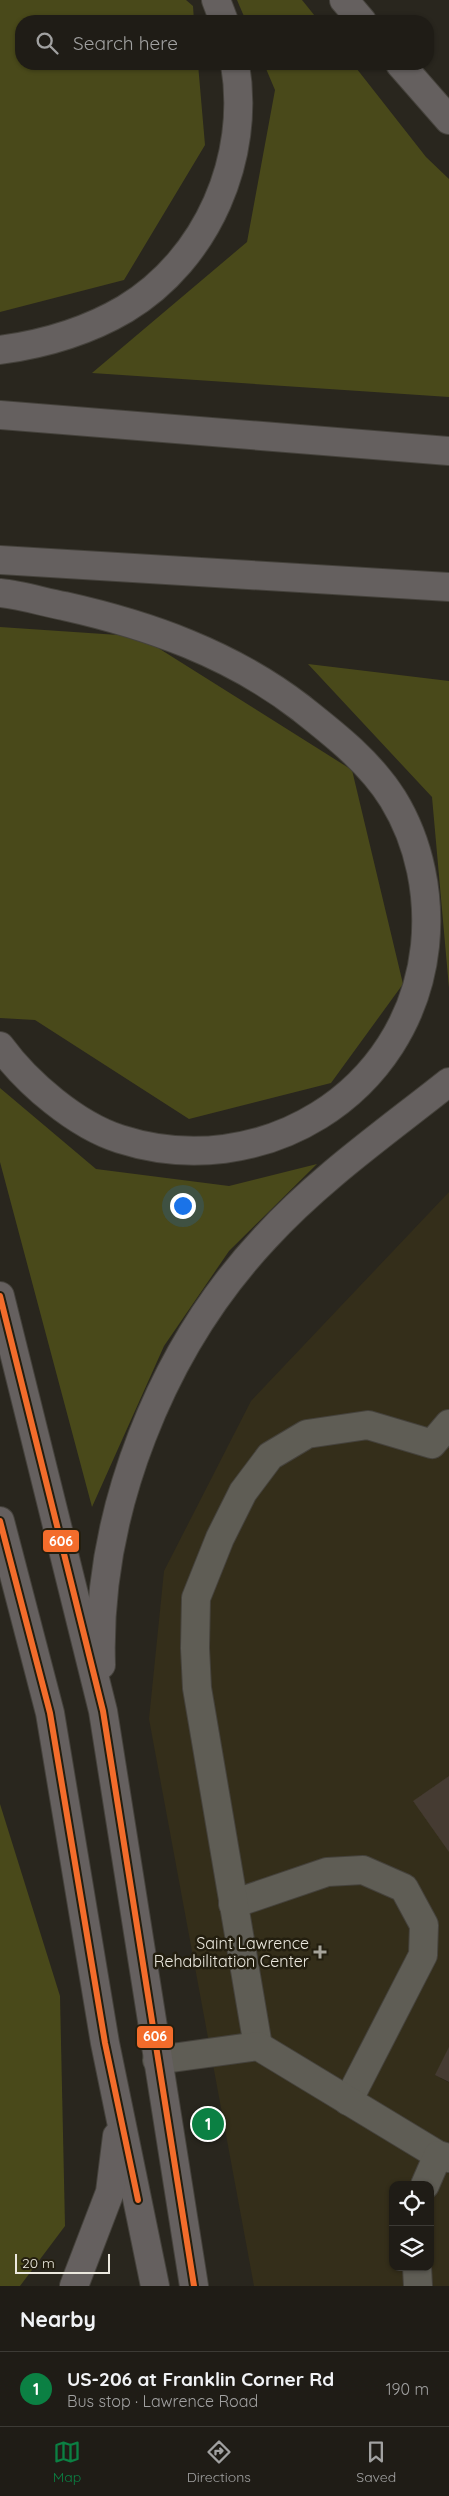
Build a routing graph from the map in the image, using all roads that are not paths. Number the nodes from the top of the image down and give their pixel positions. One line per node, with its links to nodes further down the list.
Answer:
1 (216, 0): 3 (highway)
2 (344, 0): 4 (highway)
3 (222, 15)
4 (357, 15)
5 (236, 70): 8 (highway)
6 (405, 70): 7 (highway)
7 (449, 120)
8 (0, 350)
9 (0, 415): 10 (highway)
10 (449, 451)
11 (0, 560): 12 (highway)
12 (449, 587)
13 (0, 593): 14 (highway)
14 (0, 1046)
15 (449, 1082): 20 (highway)
16 (0, 1296): 20 (highway)
17 (443, 1442): 22 (lane)
18 (0, 1522): 21 (highway)
19 (0, 1552): 21 (highway)
20 (102, 1711): 24 (highway)
21 (50, 1713): 26 (highway)
22 (234, 1904): 23 (lane); 25 (lane)
23 (258, 2046): 24 (lane); 25 (lane)
24 (157, 2060): 32 (highway)
25 (348, 2101): 27 (lane)
26 (120, 2115): 30 (highway); 31 (highway)
27 (443, 2156): 28 (lane)
28 (427, 2181)
29 (416, 2271): 33 (lane)
30 (74, 2286)
31 (156, 2286)
32 (194, 2286)
33 (418, 2286)

